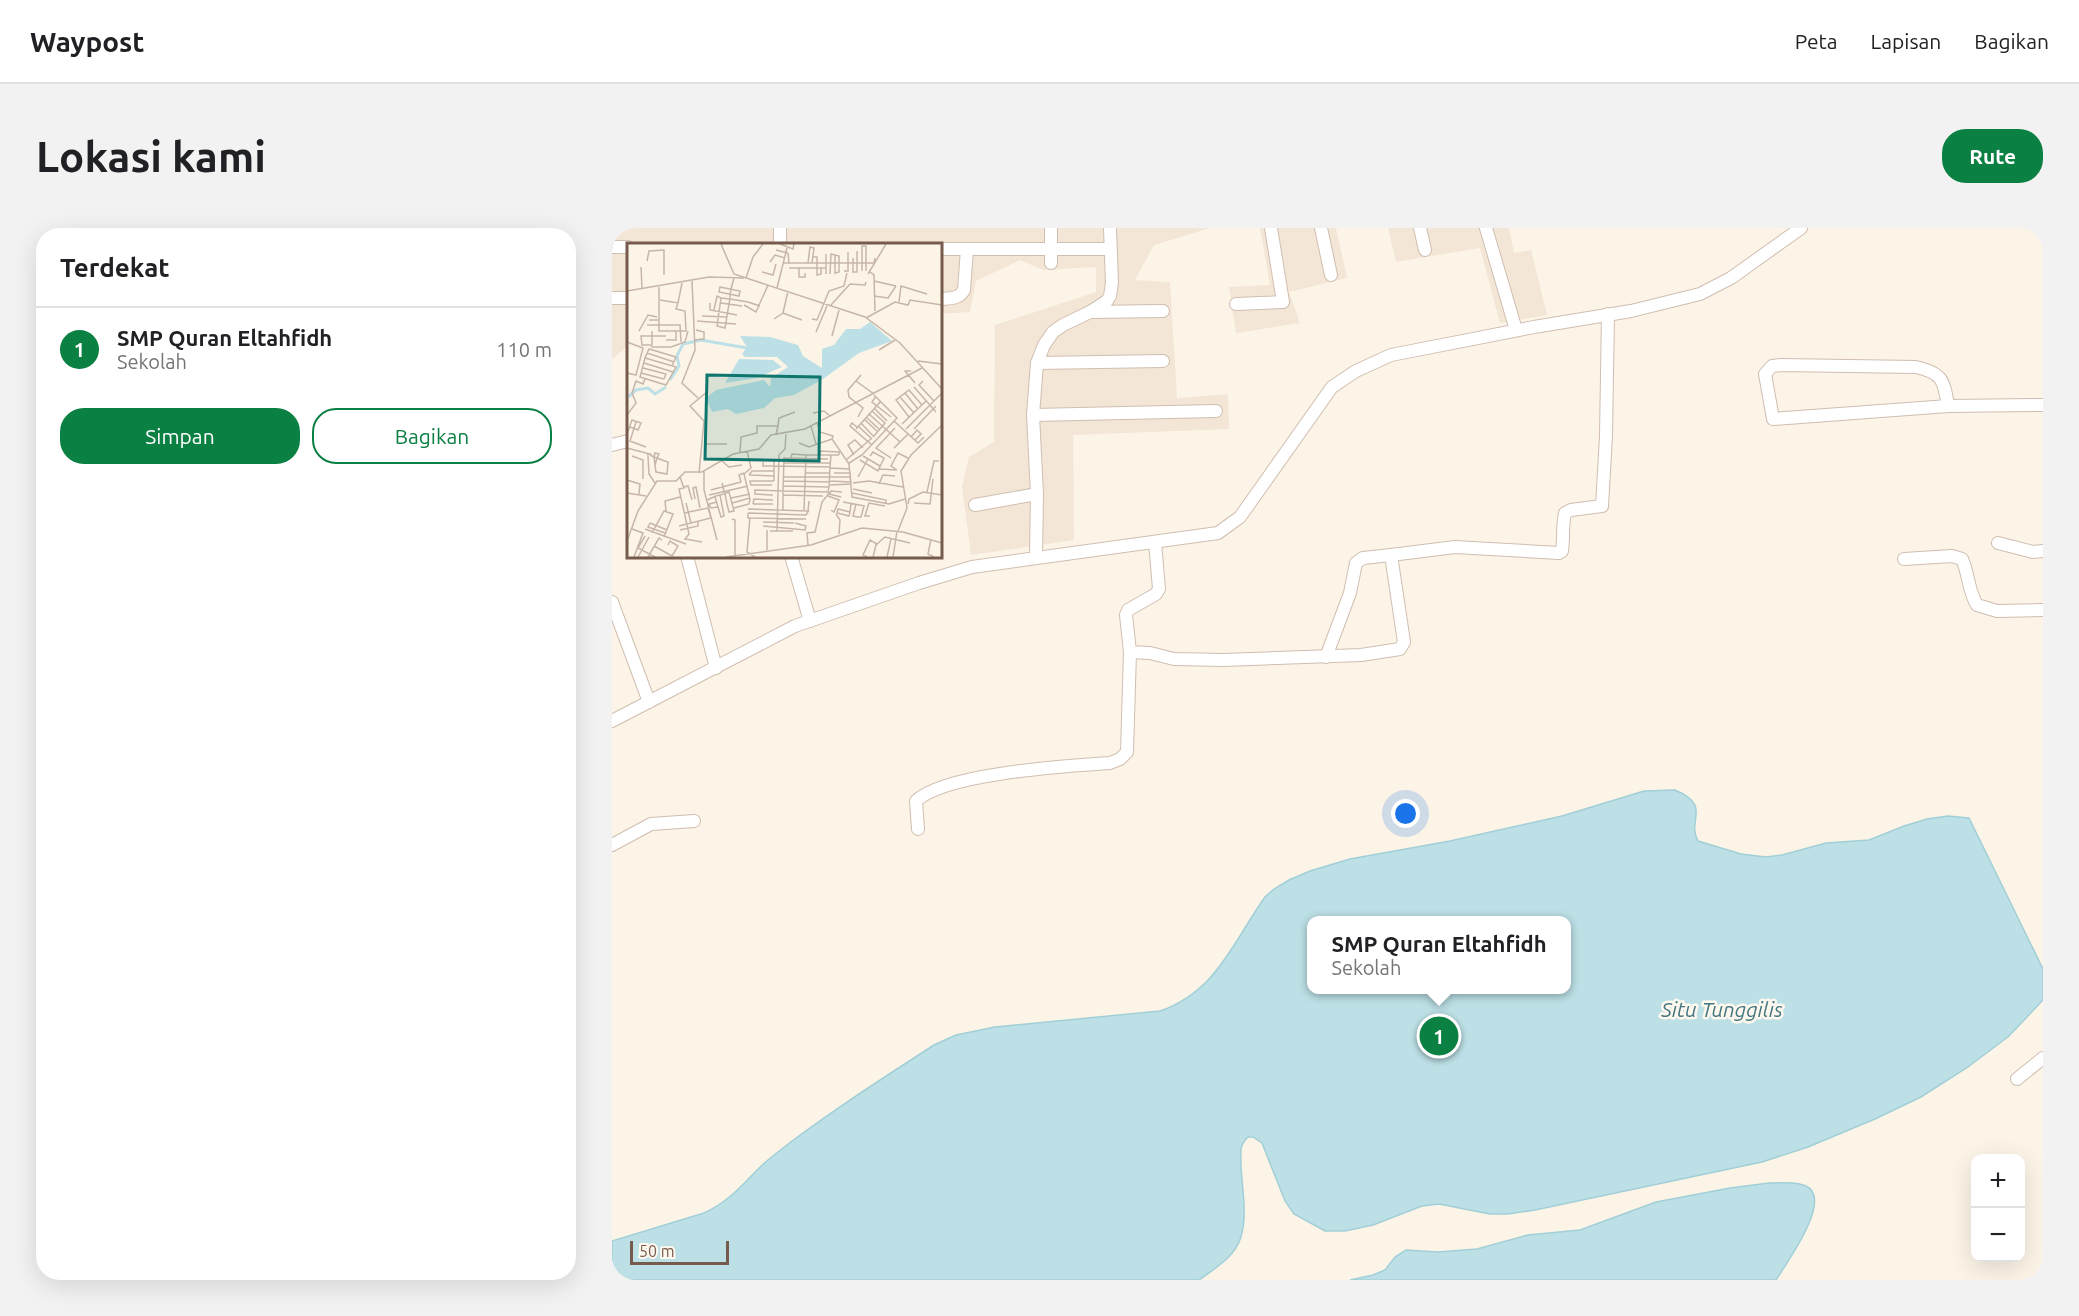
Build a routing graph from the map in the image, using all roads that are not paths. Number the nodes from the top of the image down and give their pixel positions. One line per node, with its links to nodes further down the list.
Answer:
1 (1051, 228): 10 (street)
2 (1110, 228): 11 (street)
3 (1271, 228): 16 (street)
4 (1321, 228): 14 (street)
5 (1420, 228): 12 (street)
6 (1486, 228): 20 (street)
7 (1802, 228): 19 (street)
8 (942, 249): 9 (street)
9 (967, 249): 10 (street); 15 (street)
10 (1051, 249): 11 (street); 13 (street)
11 (1110, 249): 18 (street)
12 (1425, 250)
13 (1052, 263)
14 (1331, 275)
15 (942, 298)
16 (1236, 304)
17 (1163, 311): 18 (street)
18 (1090, 312): 22 (street)
19 (1608, 314): 20 (street); 34 (street)
20 (1516, 330): 31 (street)
21 (1164, 361): 22 (street)
22 (1037, 363): 26 (street)
23 (2043, 405): 24 (street)
24 (1948, 406): 24 (street)
25 (1216, 411): 26 (street)
26 (1033, 415): 29 (street)
27 (627, 441): 28 (street)
28 (612, 445)
29 (1037, 494): 30 (street); 35 (street)
30 (975, 505)
31 (1155, 542): 35 (street); 42 (street)
32 (1998, 543): 33 (street)
33 (2043, 551)
34 (1391, 555): 43 (street); 43 (street)
35 (1036, 557): 41 (street)
36 (688, 558): 44 (street)
37 (792, 558): 41 (street)
38 (1904, 559): 40 (street)
39 (612, 602): 45 (street)
40 (2043, 610)
41 (810, 621): 44 (street)
42 (1130, 652): 43 (street); 48 (street)
43 (1326, 657)
44 (716, 668): 45 (street)
45 (649, 702): 46 (street)
46 (612, 721)
47 (694, 820): 49 (street)
48 (918, 829)
49 (612, 846)
50 (2043, 1058): 51 (street)
51 (2017, 1079)

